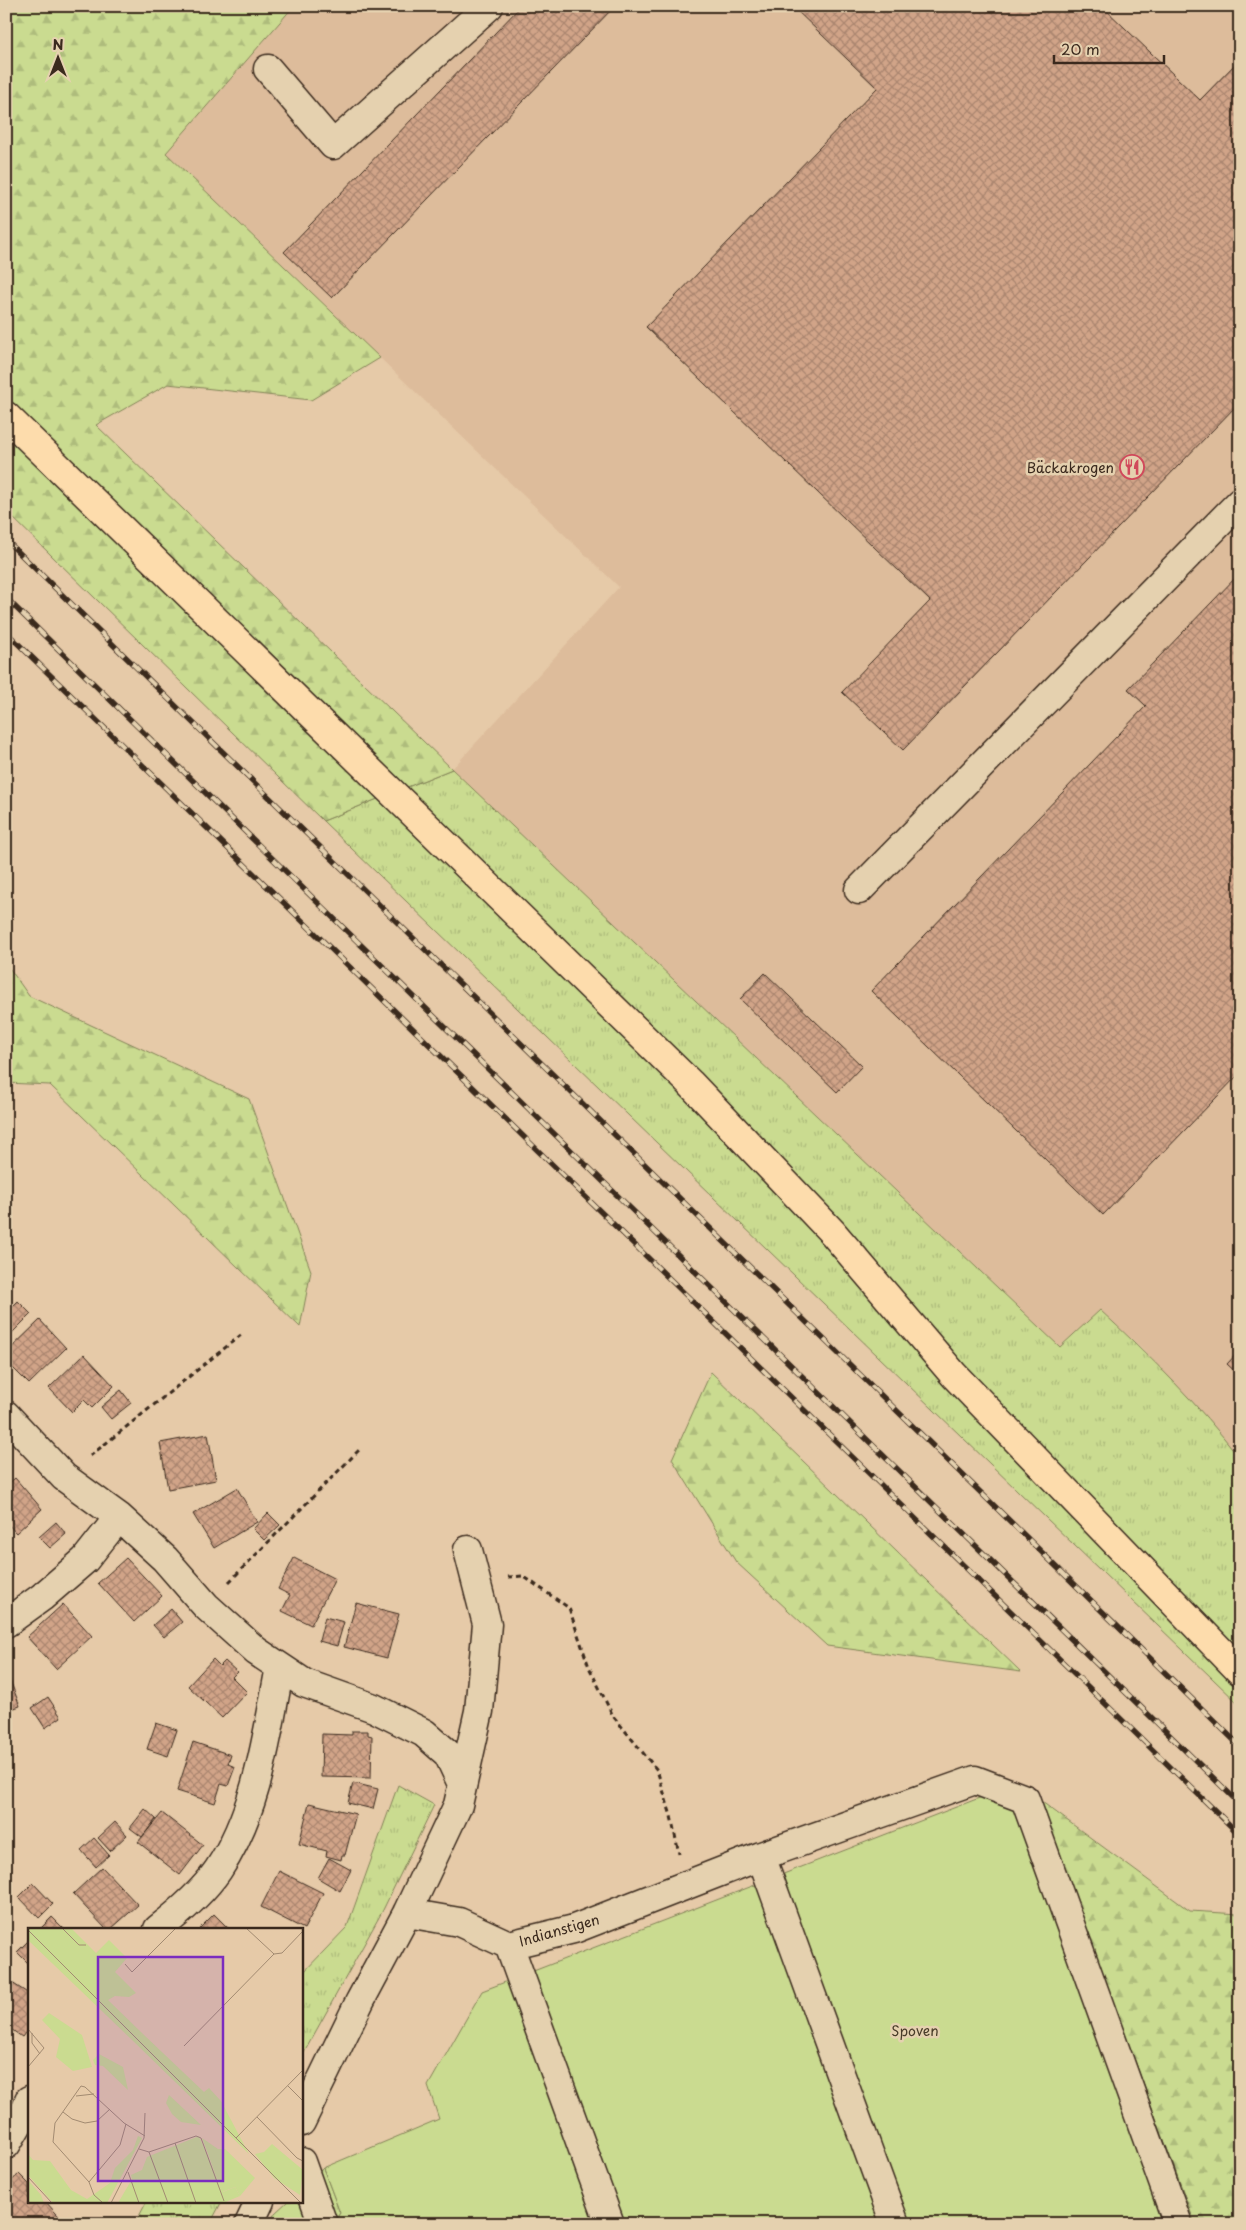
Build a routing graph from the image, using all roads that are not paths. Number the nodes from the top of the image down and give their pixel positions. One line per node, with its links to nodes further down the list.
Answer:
1 (489, 6): 2 (street)
2 (268, 69)
3 (6, 416): 11 (main road)
4 (1240, 502): 5 (street)
5 (858, 890)
6 (6, 1415): 7 (street)
7 (119, 1517): 9 (street); 10 (street)
8 (468, 1550): 12 (street)
9 (6, 1623)
10 (280, 1667): 12 (street); 15 (street)
11 (1240, 1671)
12 (462, 1784): 14 (street)
13 (761, 1856): 16 (street, Indianstigen); 25 (street); 26 (street, Indianstigen)
14 (406, 1913): 16 (street, Indianstigen); 18 (street)
15 (159, 1928)
16 (509, 1945): 24 (street)
17 (28, 2103): 19 (street)
18 (302, 2120)
19 (6, 2145)
20 (302, 2165): 23 (street)
21 (260, 2202): 22 (street)
22 (249, 2224)
23 (324, 2224)
24 (610, 2224)
25 (895, 2224)
26 (1178, 2224)

